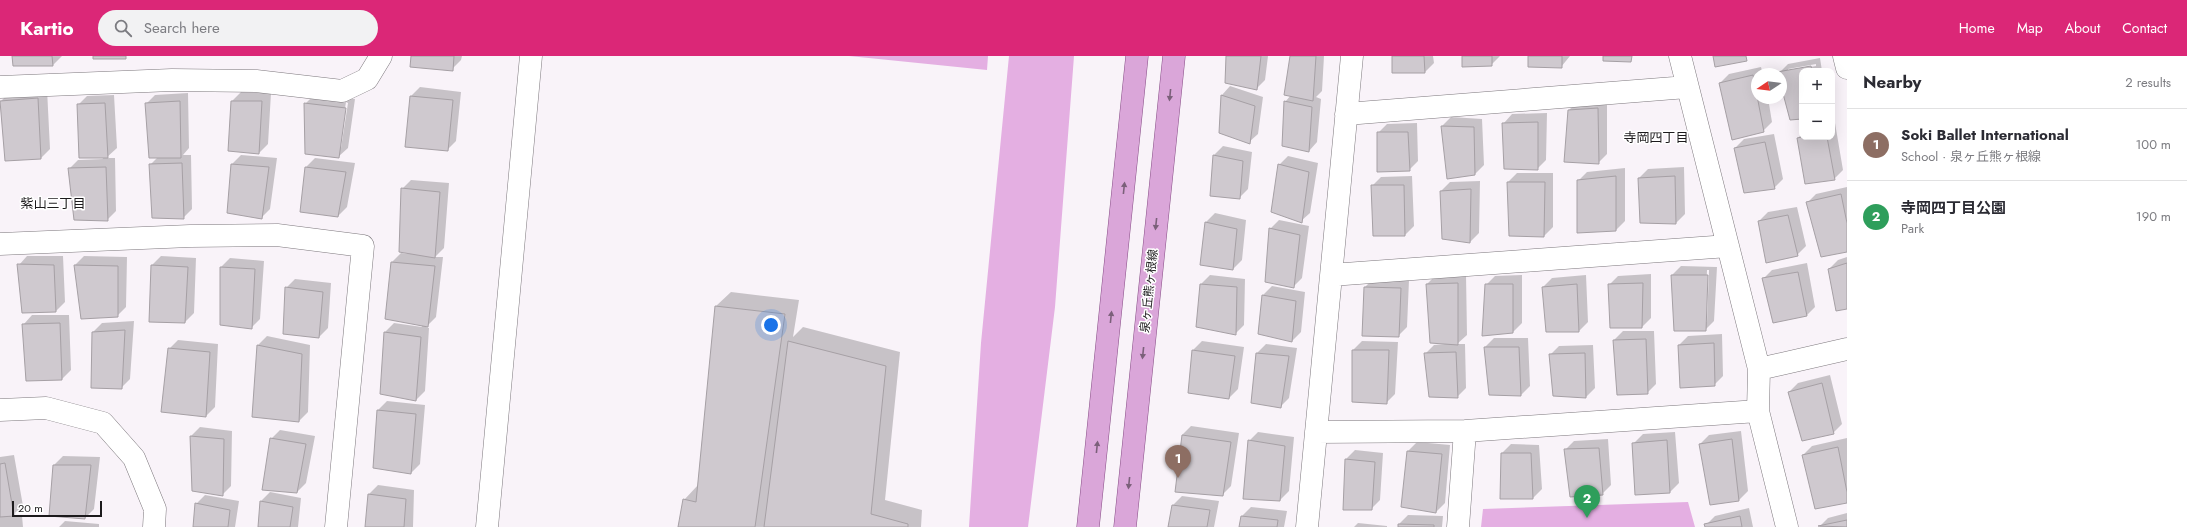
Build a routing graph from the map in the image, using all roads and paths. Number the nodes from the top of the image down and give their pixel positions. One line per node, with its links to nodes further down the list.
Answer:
1 (381, 56): 9 (street)
2 (531, 56): 23 (street)
3 (1137, 56): 24 (main road, one-way to 3)
4 (1174, 56): 25 (main road, 泉ヶ丘熊ヶ根線, one-way to 25)
5 (1352, 56): 11 (street)
6 (1680, 56): 10 (street)
7 (1844, 56): 8 (street)
8 (1847, 68)
9 (0, 87)
10 (1687, 87): 11 (street); 13 (street)
11 (1346, 114): 14 (street)
12 (0, 244): 22 (street)
13 (1728, 246): 14 (street); 16 (street)
14 (1331, 275): 19 (street)
15 (1847, 349): 16 (street)
16 (1758, 369): 18 (street)
17 (0, 410): 21 (street)
18 (1758, 412): 20 (street); 28 (street)
19 (1316, 432): 20 (street); 26 (street)
20 (1465, 432): 27 (street)
21 (154, 527)
22 (336, 527)
23 (487, 527)
24 (1088, 527)
25 (1125, 527)
26 (1308, 527)
27 (1458, 527)
28 (1787, 527)

